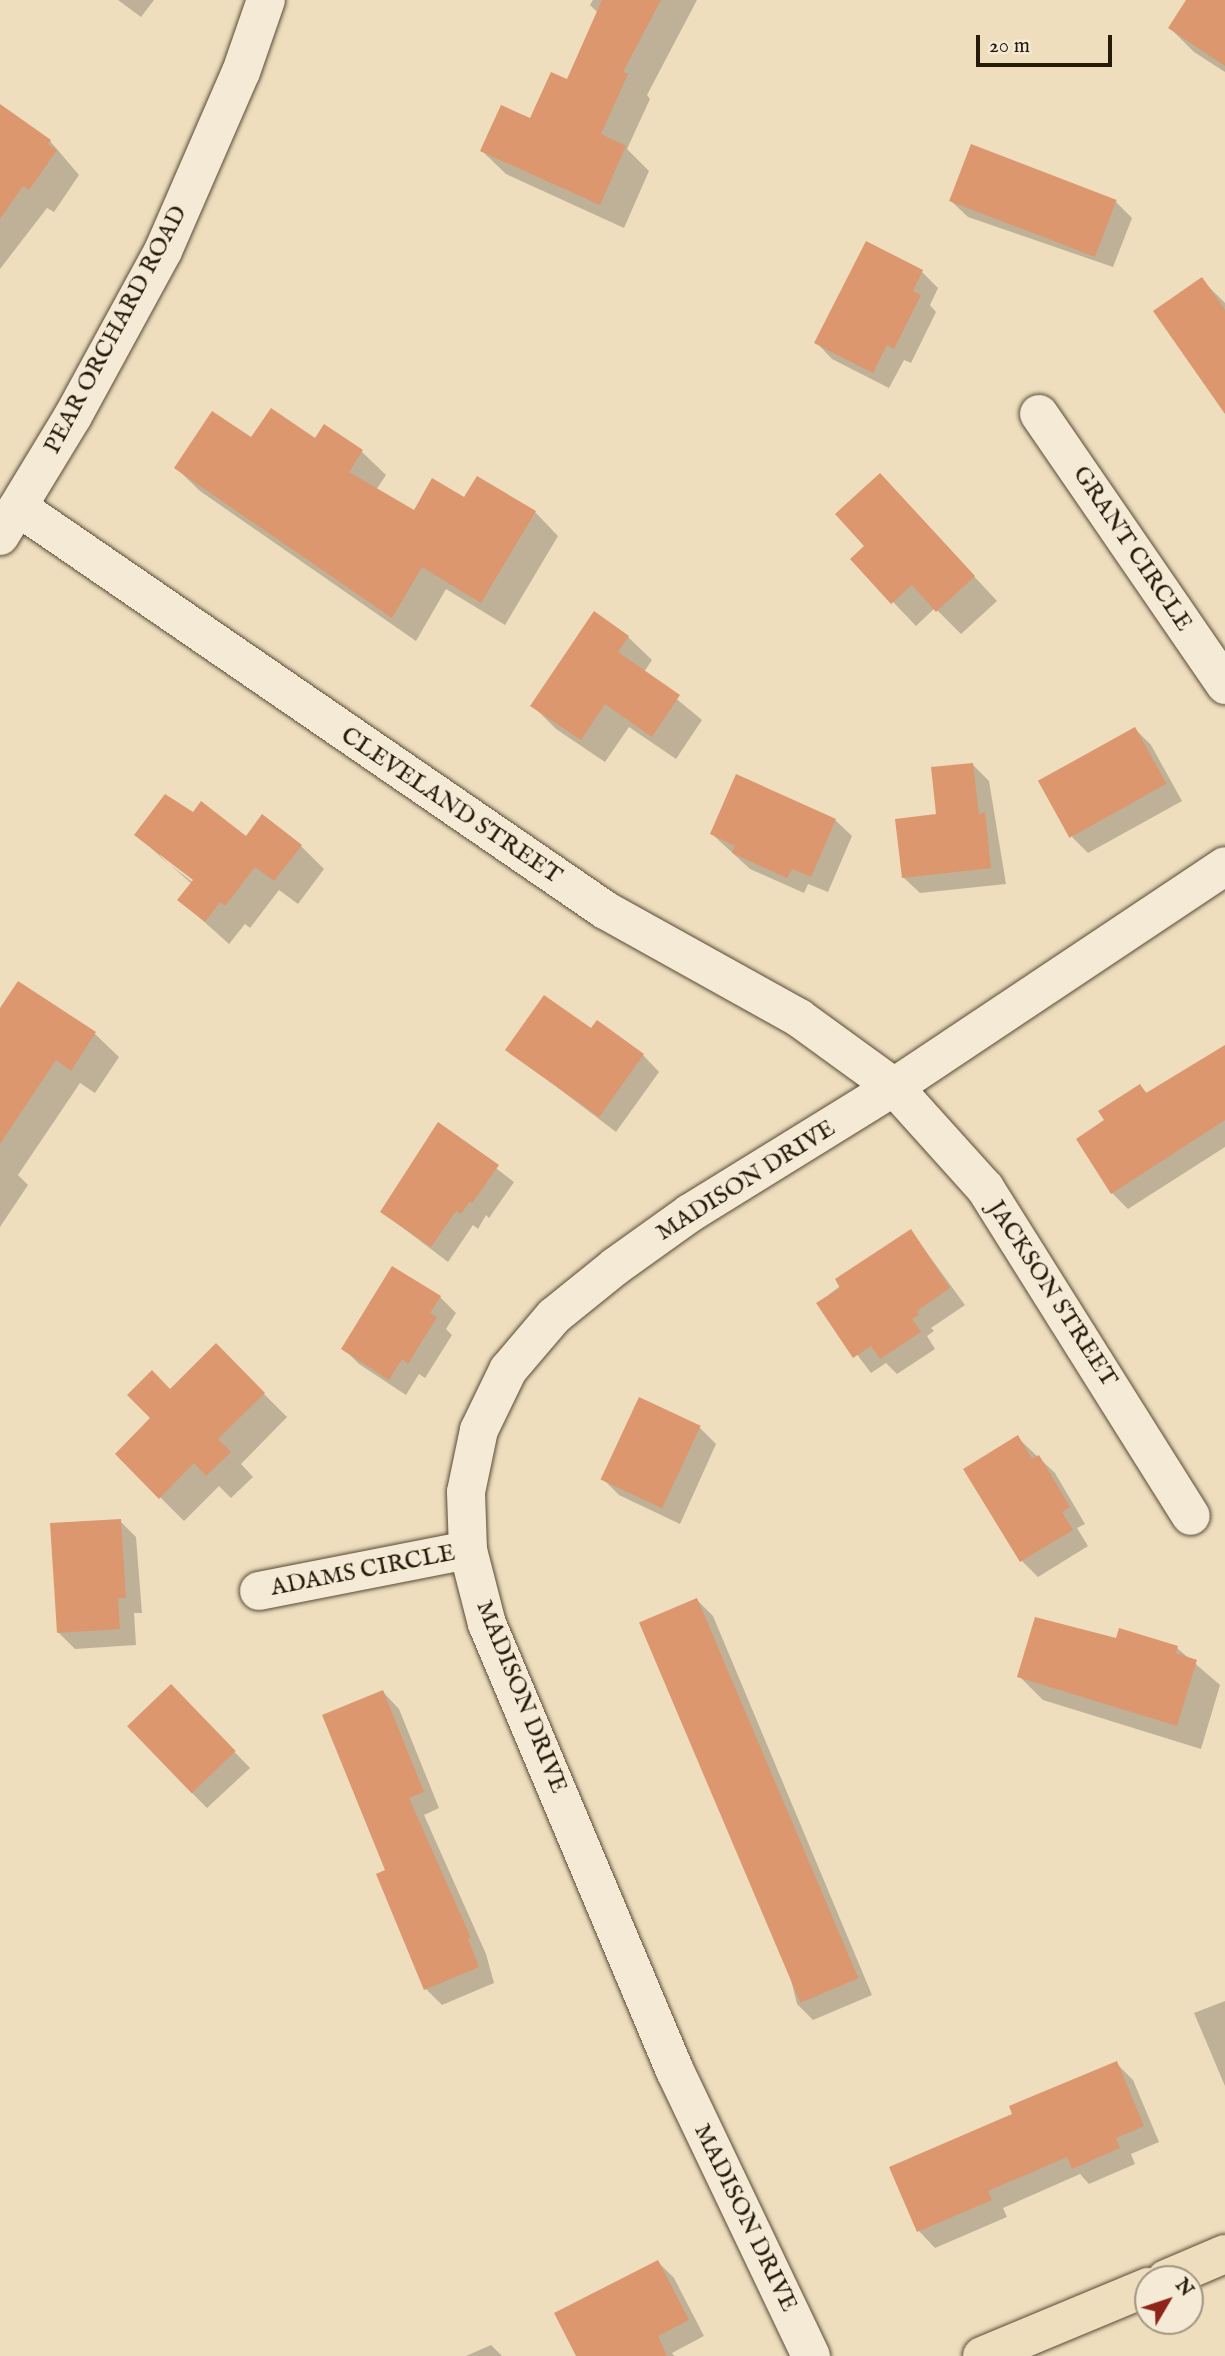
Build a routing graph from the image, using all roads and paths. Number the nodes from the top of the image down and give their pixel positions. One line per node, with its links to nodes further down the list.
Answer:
1 (266, 0): 3 (street, PEAR ORCHARD ROAD)
2 (1039, 414): 4 (street, GRANT CIRCLE)
3 (9, 522): 6 (street, CLEVELAND STREET)
4 (1225, 685)
5 (1225, 866): 6 (street, MADISON DRIVE)
6 (894, 1087): 7 (street, JACKSON STREET); 8 (street, MADISON DRIVE)
7 (1191, 1516)
8 (468, 1550): 9 (street, ADAMS CIRCLE); 13 (street, MADISON DRIVE)
9 (259, 1591)
10 (1222, 2264): 11 (main road)
11 (1204, 2269)
12 (1134, 2293): 14 (main road)
13 (811, 2356)
14 (982, 2356)

